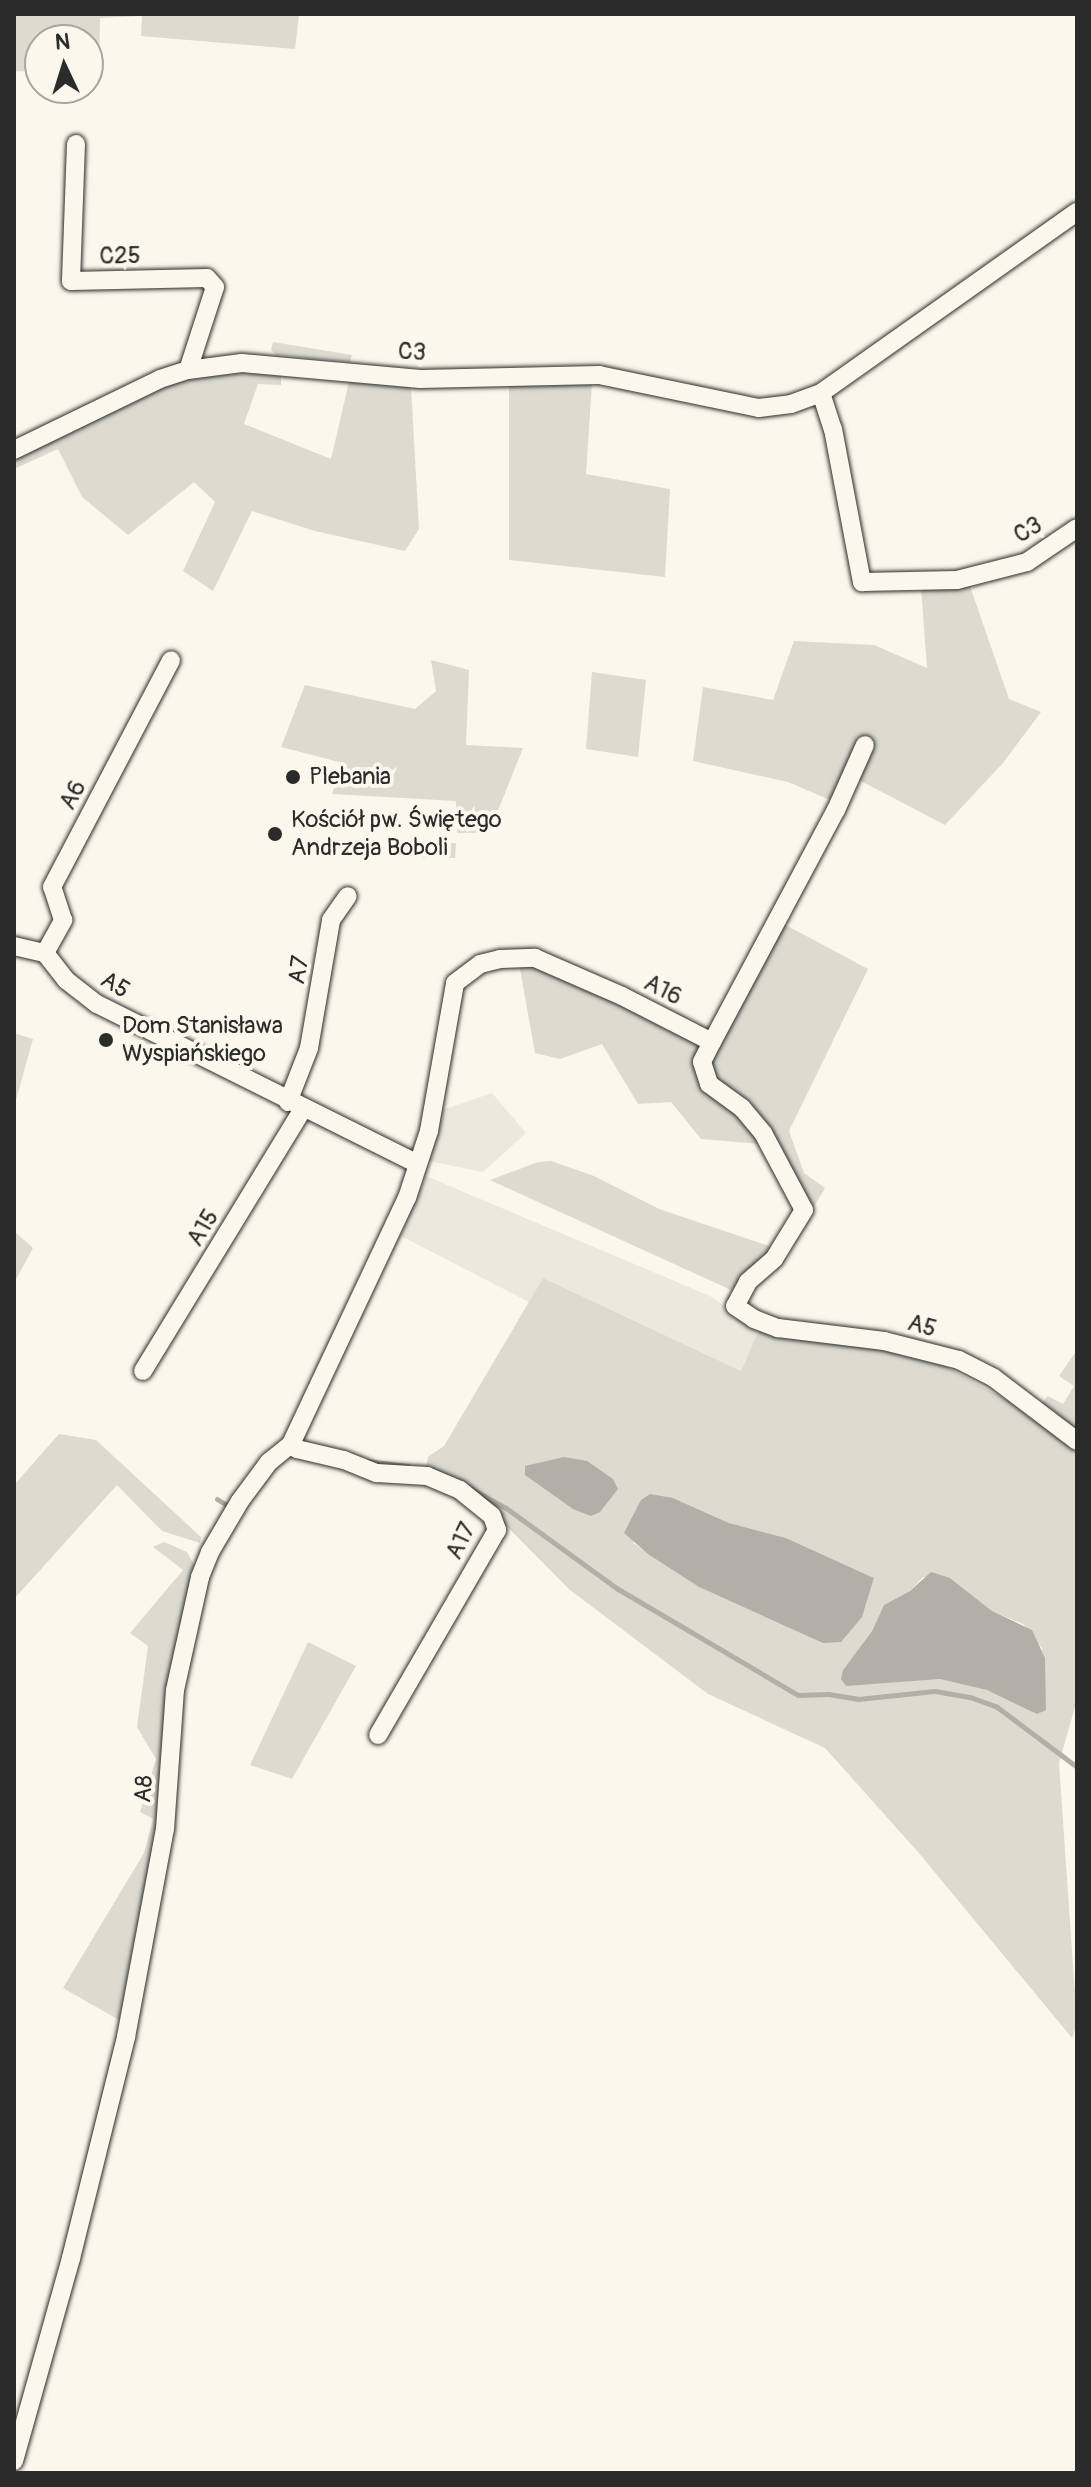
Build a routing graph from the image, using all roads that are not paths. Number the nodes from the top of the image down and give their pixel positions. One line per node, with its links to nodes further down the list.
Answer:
1 (76, 144): 3 (street, C25)
2 (1077, 212): 4 (street, C3)
3 (188, 370): 4 (street, C3); 5 (street, C3)
4 (821, 393): 6 (street, C3)
5 (14, 450)
6 (1077, 528)
7 (171, 660): 11 (street, A6)
8 (865, 745): 12 (street)
9 (348, 896): 13 (street, A7)
10 (14, 946): 11 (street)
11 (45, 953): 13 (street, A5)
12 (712, 1042): 14 (street, A16); 16 (street, A5)
13 (295, 1105): 14 (street, A5); 15 (street, A15)
14 (416, 1163): 17 (street, A8)
15 (143, 1371)
16 (1077, 1441)
17 (293, 1446): 18 (street, A17); 19 (street, A8)
18 (378, 1735)
19 (14, 2461)

